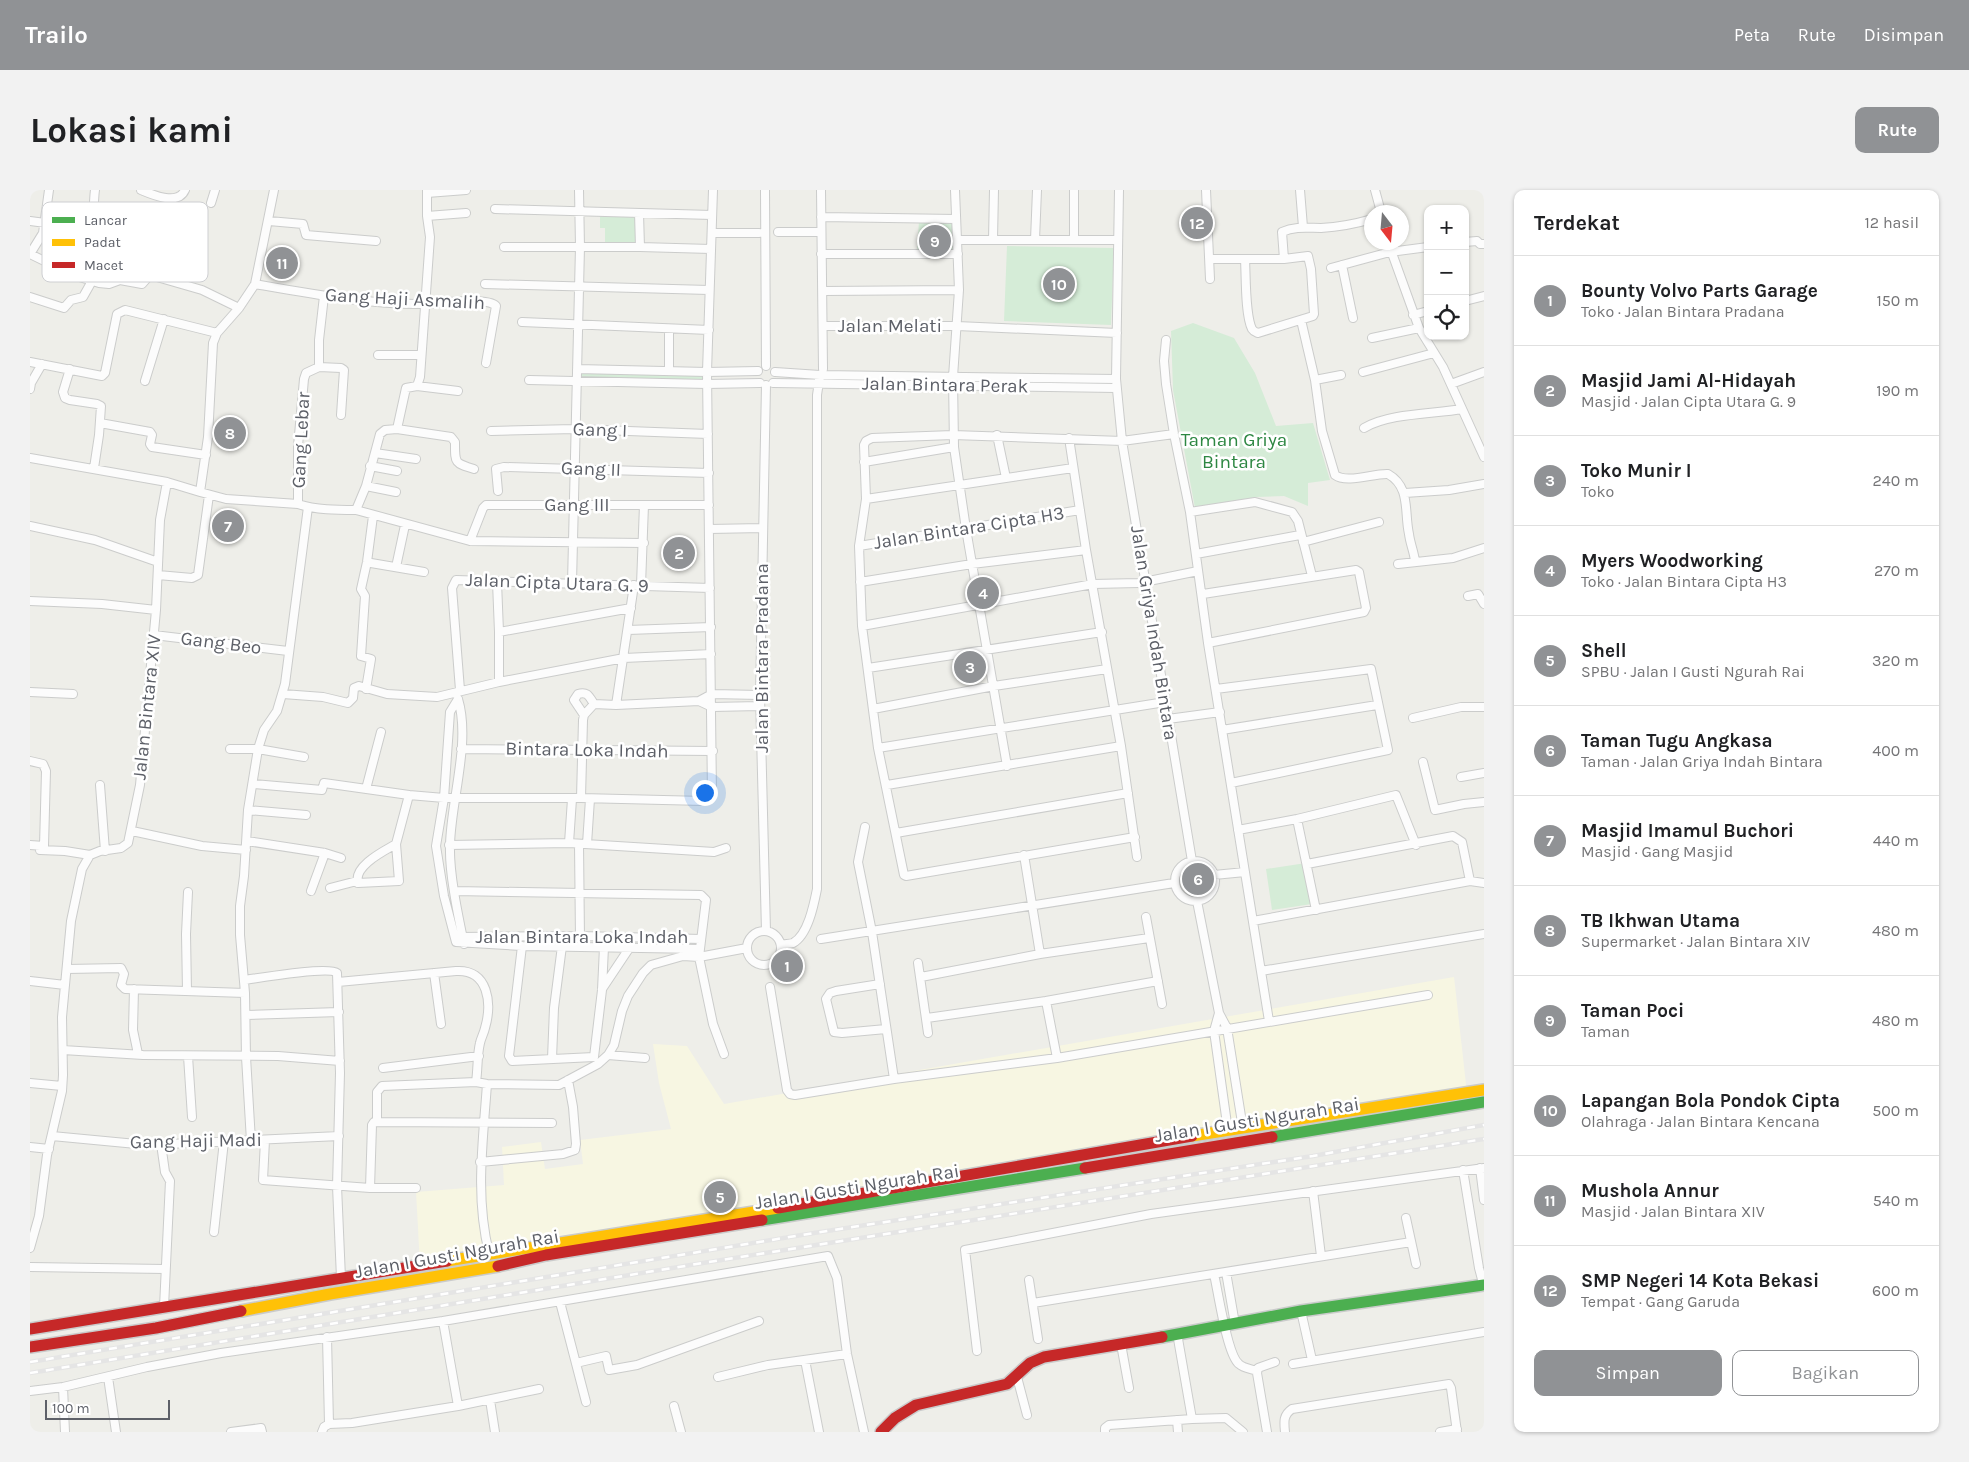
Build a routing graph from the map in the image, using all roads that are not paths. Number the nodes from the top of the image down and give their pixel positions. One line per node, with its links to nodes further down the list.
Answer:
1 (141, 190): 2 (street)
2 (184, 190)
3 (215, 190): 19 (street)
4 (274, 190): 29 (street)
5 (466, 190): 18 (street)
6 (578, 190): 22 (street)
7 (713, 190): 25 (street)
8 (765, 190): 101 (street)
9 (821, 190): 27 (street)
10 (955, 190): 28 (street)
11 (994, 190): 38 (street)
12 (1037, 190): 39 (street)
13 (1074, 190): 40 (street)
14 (1119, 190): 41 (street, Jalan Griya Indah Bintara)
15 (1206, 190): 55 (street)
16 (1300, 190): 31 (street)
17 (1375, 190): 20 (street)
18 (427, 192): 26 (street)
19 (211, 203)
20 (1379, 205)
21 (495, 209): 22 (street)
22 (578, 211): 24 (street); 45 (street)
23 (466, 213): 26 (street)
24 (639, 213): 25 (street); 46 (street)
25 (712, 215): 32 (street)
26 (427, 216): 77 (street)
27 (821, 217): 28 (street); 34 (street)
28 (956, 219): 37 (street)
29 (269, 221): 42 (street); 67 (street)
30 (1364, 221): 31 (street)
31 (1303, 227): 56 (street)
32 (712, 232): 35 (street); 49 (street)
33 (778, 232): 34 (street)
34 (820, 232): 52 (street)
35 (759, 233)
36 (42, 235): 51 (street)
37 (957, 240): 38 (street); 53 (street)
38 (994, 240): 39 (street)
39 (1035, 240): 40 (street)
40 (1074, 240): 41 (street)
41 (1118, 240): 91 (street, Jalan Griya Indah Bintara)
42 (376, 242)
43 (1469, 242): 44 (street)
44 (1484, 244)
45 (580, 247): 46 (street); 47 (street); 69 (street)
46 (640, 247): 49 (street)
47 (504, 248)
48 (1424, 248): 50 (street)
49 (711, 249): 70 (street)
50 (1390, 252): 58 (street); 80 (street)
51 (30, 254): 54 (street)
52 (821, 254): 53 (street); 72 (street)
53 (958, 254): 71 (street)
54 (42, 259)
55 (1210, 259): 57 (street); 60 (street)
56 (1284, 259): 57 (street); 83 (street)
57 (1245, 260): 83 (street)
58 (1342, 265): 59 (street); 81 (street)
59 (1331, 268)
60 (1210, 279)
61 (91, 282): 75 (street)
62 (98, 282): 63 (street)
63 (114, 282)
64 (131, 282): 65 (street)
65 (144, 282)
66 (172, 282): 78 (street)
67 (256, 284): 73 (street, Gang Haji Asmalih); 78 (street)
68 (485, 284): 69 (street)
69 (578, 288): 70 (street); 85 (street)
70 (709, 290): 90 (street)
71 (959, 290): 72 (street); 87 (street)
72 (823, 291): 86 (street)
73 (324, 296): 77 (street, Gang Haji Asmalih); 102 (street, Gang Lebar)
74 (1484, 296): 76 (street)
75 (30, 297)
76 (1469, 300)
77 (425, 304): 97 (street); 99 (street, Gang Haji Asmalih)
78 (239, 308): 92 (street)
79 (1424, 312): 80 (street)
80 (1413, 315): 88 (street)
81 (1353, 318)
82 (164, 320): 92 (street); 103 (street); 117 (street)
83 (1301, 320): 116 (street)
84 (522, 322): 85 (street)
85 (578, 323): 89 (street); 104 (street)
86 (824, 326): 87 (street, Jalan Melati); 112 (street)
87 (957, 326): 91 (street, Jalan Melati); 118 (street)
88 (1419, 328): 93 (street); 95 (street)
89 (669, 329): 90 (street); 106 (street)
90 (708, 330): 107 (street)
91 (1117, 333): 113 (street, Jalan Griya Indah Bintara)
92 (217, 334): 143 (street)
93 (1372, 338)
94 (1166, 340): 136 (street)
95 (1434, 353): 109 (street); 122 (street)
96 (378, 355): 97 (street)
97 (421, 355): 123 (street)
98 (30, 362): 100 (street)
99 (486, 363)
100 (42, 364): 103 (street); 125 (street)
101 (766, 366): 105 (street); 108 (street)
102 (320, 367): 128 (street); 166 (street, Gang Lebar)
103 (70, 369): 129 (street)
104 (577, 369): 106 (street); 115 (street)
105 (758, 370): 107 (street); 121 (street)
106 (668, 371): 107 (street)
107 (707, 372): 120 (street)
108 (775, 372): 112 (street, Jalan Bintara Perak); 121 (street)
109 (1363, 372)
110 (1484, 372): 122 (street)
111 (1341, 375): 116 (street)
112 (821, 376): 118 (street, Jalan Bintara Perak); 121 (street, Jalan Bintara Perak); 328 (street)
113 (1116, 379): 119 (street, Jalan Bintara Perak); 124 (street, Jalan Griya Indah Bintara)
114 (529, 380): 115 (street, Jalan Bintara Perak)
115 (576, 380): 120 (street, Jalan Bintara Perak); 132 (street)
116 (1315, 380): 163 (street)
117 (145, 381)
118 (953, 381): 119 (street, Jalan Bintara Perak); 135 (street)
119 (1026, 382): 124 (street, Jalan Bintara Perak)
120 (707, 384): 121 (street, Jalan Bintara Perak); 134 (street)
121 (766, 384): 178 (street, Jalan Bintara Pradana)
122 (1451, 384): 127 (street)
123 (417, 386): 126 (street); 131 (street)
124 (1116, 388): 139 (street, Jalan Griya Indah Bintara)
125 (30, 389)
126 (458, 391)
127 (1462, 409): 130 (street); 140 (street)
128 (341, 416)
129 (100, 423): 143 (street); 149 (street)
130 (1364, 428)
131 (396, 429): 142 (street); 152 (street)
132 (575, 429): 133 (street, Gang I); 134 (street, Gang I); 150 (street)
133 (491, 431)
134 (708, 434): 154 (street)
135 (953, 434): 137 (street); 141 (street); 147 (street)
136 (1174, 434): 139 (street); 173 (street)
137 (997, 435): 138 (street); 155 (street)
138 (1068, 438): 139 (street); 151 (street)
139 (1122, 441): 201 (street, Jalan Griya Indah Bintara)
140 (1482, 445): 144 (street)
141 (954, 447): 147 (street); 158 (street)
142 (375, 453): 146 (street); 148 (street)
143 (206, 455): 161 (street)
144 (1484, 457)
145 (30, 458): 149 (street)
146 (416, 459)
147 (864, 462): 165 (street)
148 (370, 466): 153 (street); 159 (street)
149 (94, 468): 156 (street)
150 (574, 468): 154 (street, Gang II); 160 (street, Gang II); 167 (street)
151 (1073, 468): 155 (street); 172 (street)
152 (474, 469)
153 (397, 471)
154 (709, 473): 169 (street)
155 (1006, 478): 158 (street)
156 (167, 482): 161 (street); 190 (street, Jalan Bintara XIV)
157 (1484, 484): 163 (street)
158 (960, 485): 165 (street); 180 (street)
159 (366, 486): 162 (street); 171 (street)
160 (498, 491)
161 (200, 492): 164 (street)
162 (396, 492)
163 (1405, 493): 189 (street)
164 (209, 495): 166 (street); 197 (street)
165 (866, 499): 185 (street)
166 (298, 504): 170 (street)
167 (574, 505): 168 (street, Gang III); 182 (street, Gang III); 183 (street)
168 (644, 505): 169 (street, Gang III); 184 (street)
169 (709, 506): 179 (street)
170 (308, 507): 171 (street); 221 (street)
171 (356, 510): 174 (street)
172 (1080, 510): 180 (street, Jalan Bintara Cipta H3); 187 (street)
173 (1190, 512): 181 (street); 188 (street)
174 (373, 516): 176 (street); 228 (street)
175 (1379, 522): 181 (street)
176 (405, 525): 182 (street); 194 (street)
177 (30, 526): 190 (street)
178 (764, 528): 179 (street); 235 (street, Jalan Bintara Pradana)
179 (710, 529): 205 (street)
180 (966, 529): 185 (street, Jalan Bintara Cipta H3); 192 (street)
181 (1302, 538): 188 (street); 198 (street)
182 (470, 541): 183 (street)
183 (574, 542): 184 (street); 202 (street)
184 (644, 543): 204 (street)
185 (859, 546): 200 (street)
186 (1484, 548): 189 (street)
187 (1086, 550): 192 (street); 203 (street)
188 (1196, 554): 195 (street)
189 (1416, 561): 193 (street)
190 (158, 562): 197 (street, Jalan Bintara XIV)
191 (371, 563): 194 (street)
192 (972, 564): 200 (street); 210 (street)
193 (1398, 564)
194 (396, 567): 196 (street)
195 (1198, 571): 201 (street); 206 (street)
196 (424, 572)
197 (158, 576): 212 (street, Jalan Bintara XIV)
198 (1312, 576): 206 (street); 219 (street)
199 (497, 582): 202 (street, Jalan Cipta Utara G. 9); 216 (street); 230 (street, Jalan Cipta Utara G. 9)
200 (860, 582): 213 (street)
201 (1146, 582): 203 (street); 237 (street, Jalan Griya Indah Bintara)
202 (572, 583): 204 (street, Jalan Cipta Utara G. 9)
203 (1093, 584): 210 (street); 217 (street)
204 (638, 585): 205 (street, Jalan Cipta Utara G. 9); 211 (street)
205 (710, 588): 214 (street)
206 (1202, 594): 219 (street)
207 (1468, 596): 209 (street)
208 (30, 601): 212 (street)
209 (1484, 604)
210 (979, 605): 213 (street); 220 (street)
211 (631, 608): 215 (street); 216 (street)
212 (156, 610): 218 (street, Jalan Bintara XIV)
213 (862, 626): 224 (street)
214 (711, 627): 215 (street); 222 (street)
215 (628, 630): 223 (street)
216 (500, 632): 226 (street)
217 (1102, 632): 220 (street); 225 (street)
218 (154, 635): 221 (street, Gang Beo); 284 (street, Jalan Bintara XIV)
219 (1208, 644): 229 (street)
220 (987, 648): 224 (street); 227 (street)
221 (288, 651): 233 (street)
222 (711, 654): 223 (street); 234 (street)
223 (624, 658): 226 (street); 239 (street)
224 (868, 668): 244 (street)
225 (1107, 669): 227 (street); 245 (street)
226 (499, 682): 230 (street)
227 (994, 686): 244 (street); 250 (street)
228 (366, 689): 230 (street); 233 (street)
229 (1216, 689): 240 (street); 246 (street)
230 (460, 690)
231 (30, 692): 232 (street)
232 (73, 694)
233 (283, 694): 256 (street)
234 (712, 694): 235 (street); 236 (street); 242 (street)
235 (760, 695): 241 (street, Jalan Bintara Pradana)
236 (699, 701): 239 (street); 242 (street)
237 (1165, 702): 245 (street); 249 (street, Jalan Griya Indah Bintara)
238 (594, 704): 239 (street); 247 (street); 247 (street)
239 (616, 705)
240 (1377, 705): 251 (street); 266 (street)
241 (760, 706): 242 (street); 320 (street, Jalan Bintara Pradana)
242 (712, 707): 259 (street)
243 (1484, 707): 248 (street)
244 (873, 709): 254 (street)
245 (1114, 710): 250 (street); 253 (street)
246 (1220, 712): 249 (street); 251 (street)
247 (584, 714): 258 (street)
248 (1413, 718)
249 (1168, 719): 302 (street, Jalan Griya Indah Bintara)
250 (1002, 727): 254 (street); 263 (street)
251 (1222, 730): 266 (street)
252 (381, 732): 270 (street)
253 (1121, 746): 263 (street); 271 (street)
254 (878, 748): 269 (street)
255 (230, 749): 256 (street)
256 (258, 749): 260 (street); 267 (street)
257 (461, 749): 258 (street, Bintara Loka Indah); 273 (street, Jalan Bintara Loka Indah); 274 (street, Jalan Bintara Loka Indah)
258 (582, 749): 259 (street, Bintara Loka Indah); 275 (street)
259 (712, 751): 277 (street)
260 (304, 757)
261 (30, 761): 292 (street)
262 (1423, 762): 278 (street)
263 (1007, 766): 269 (street)
264 (1484, 773): 265 (street)
265 (1461, 777)
266 (1231, 783): 283 (street)
267 (253, 784): 270 (street); 279 (street)
268 (100, 785): 296 (street)
269 (887, 785): 285 (street)
270 (366, 789): 272 (street)
271 (1128, 793): 285 (street); 286 (street)
272 (408, 795): 273 (street); 288 (street)
273 (444, 798): 274 (street); 326 (street, Jalan Bintara Loka Indah)
274 (456, 798): 276 (street); 290 (street, Jalan Bintara Loka Indah)
275 (581, 798): 276 (street); 277 (street)
276 (572, 799): 287 (street)
277 (590, 799): 289 (street)
278 (1484, 802)
279 (248, 810): 280 (street); 293 (street)
280 (306, 815)
281 (1297, 819): 283 (street); 291 (street); 303 (street)
282 (865, 827): 321 (street)
283 (1238, 830): 304 (street)
284 (132, 831): 293 (street); 296 (street)
285 (896, 833): 299 (street)
286 (1135, 837): 299 (street); 300 (street)
287 (570, 843): 289 (street); 290 (street)
288 (396, 844): 306 (street); 306 (street)
289 (583, 844): 294 (street); 314 (street)
290 (450, 845): 312 (street, Jalan Bintara Loka Indah)
291 (1416, 845): 303 (street); 307 (street)
292 (30, 846)
293 (246, 846): 297 (street); 343 (street)
294 (726, 848)
295 (30, 850): 298 (street)
296 (105, 851): 298 (street)
297 (325, 853): 301 (street); 311 (street)
298 (90, 855): 338 (street)
299 (1024, 855): 316 (street)
300 (1138, 857)
301 (342, 858)
302 (1192, 861): 305 (street); 308 (street)
303 (1307, 864): 317 (street)
304 (1245, 872): 305 (street); 319 (street)
305 (1214, 875): 315 (street)
306 (357, 881): 310 (street)
307 (1470, 881): 309 (street); 317 (street)
308 (1174, 883): 315 (street); 316 (street)
309 (1484, 884)
310 (330, 888)
311 (311, 891)
312 (454, 891): 314 (street); 326 (street, Jalan Bintara Loka Indah)
313 (188, 892): 351 (street)
314 (580, 892): 323 (street); 324 (street)
315 (1197, 901): 357 (street)
316 (1033, 904): 321 (street); 336 (street)
317 (1316, 910): 319 (street)
318 (1146, 917): 325 (street)
319 (1253, 921): 339 (street)
320 (766, 931): 328 (street); 334 (street)
321 (872, 932): 327 (street); 347 (street)
322 (1484, 934): 339 (street)
323 (580, 936): 324 (street, Jalan Bintara Loka Indah); 326 (street, Jalan Bintara Loka Indah); 331 (street)
324 (701, 938): 335 (street)
325 (1149, 938): 336 (street); 344 (street)
326 (460, 939): 329 (street, Jalan Bintara Loka Indah)
327 (821, 940)
328 (780, 944): 334 (street)
329 (522, 946): 330 (street, Jalan Bintara Loka Indah); 373 (street)
330 (562, 946): 331 (street, Jalan Bintara Loka Indah); 373 (street)
331 (580, 946): 332 (street, Jalan Bintara Loka Indah)
332 (604, 947): 333 (street, Jalan Bintara Loka Indah); 350 (street)
333 (630, 947): 335 (street, Jalan Bintara Loka Indah); 350 (street)
334 (747, 948): 335 (street)
335 (700, 953): 368 (street); 369 (street)
336 (1040, 954): 341 (street)
337 (918, 963): 341 (street)
338 (67, 969): 346 (street); 349 (street)
339 (1261, 971): 360 (street)
340 (434, 973): 345 (street); 361 (street); 371 (street)
341 (921, 977): 359 (street)
342 (30, 980): 346 (street)
343 (244, 980): 345 (street); 352 (street)
344 (1158, 981): 354 (street); 355 (street)
345 (338, 982): 356 (street)
346 (65, 984): 366 (street)
347 (880, 984): 363 (street); 363 (street)
348 (770, 987): 378 (street)
349 (134, 988): 351 (street); 367 (street)
350 (602, 990): 373 (street)
351 (187, 991): 352 (street)
352 (246, 993): 358 (street)
353 (1428, 994): 360 (street)
354 (1046, 1001): 359 (street); 375 (street)
355 (1162, 1004)
356 (339, 1012): 358 (street); 376 (street)
357 (1219, 1013): 362 (street); 364 (street)
358 (246, 1016): 372 (street)
359 (927, 1018): 365 (street)
360 (1269, 1021): 362 (street)
361 (442, 1024)
362 (1227, 1028): 364 (street); 385 (street)
363 (886, 1029): 378 (street)
364 (1214, 1031): 375 (street); 386 (street)
365 (928, 1033)
366 (63, 1050): 367 (street); 383 (street)
367 (138, 1054): 370 (street)
368 (724, 1054)
369 (608, 1055): 374 (street); 379 (street)
370 (188, 1056): 372 (street); 388 (street)
371 (479, 1056): 377 (street); 380 (street)
372 (246, 1057): 376 (street); 399 (street)
373 (552, 1058)
374 (645, 1058)
375 (1057, 1058): 378 (street)
376 (340, 1061): 396 (street)
377 (384, 1068)
378 (894, 1079)
379 (568, 1080): 382 (street); 405 (street)
380 (476, 1082): 382 (street); 390 (street)
381 (30, 1083): 383 (street)
382 (487, 1084): 391 (street)
383 (62, 1086): 395 (street)
384 (1484, 1090): 389 (main road, Jalan I Gusti Ngurah Rai)
385 (1236, 1094): 386 (street); 393 (street)
386 (1223, 1096): 394 (street)
387 (1484, 1102): 389 (main road, Jalan I Gusti Ngurah Rai)
388 (192, 1117)
389 (1339, 1119): 393 (main road, Jalan I Gusti Ngurah Rai); 404 (main road, Jalan I Gusti Ngurah Rai)
390 (377, 1122): 391 (street); 409 (street)
391 (484, 1123): 392 (street); 405 (street)
392 (552, 1123)
393 (1243, 1130): 394 (main road, Jalan I Gusti Ngurah Rai)
394 (1228, 1131): 401 (main road, Jalan I Gusti Ngurah Rai)
395 (52, 1136): 400 (street, Gang Haji Madi); 403 (street)
396 (339, 1136): 397 (street, Gang Haji Madi); 408 (street)
397 (265, 1140): 399 (street, Gang Haji Madi); 408 (street)
398 (224, 1141): 399 (street, Gang Haji Madi); 400 (street, Gang Haji Madi); 415 (street)
399 (251, 1141)
400 (161, 1144): 422 (street)
401 (1136, 1145): 404 (main road); 413 (main road, Jalan I Gusti Ngurah Rai)
402 (30, 1147): 403 (street)
403 (49, 1149): 417 (street)
404 (1137, 1158): 413 (main road, Jalan I Gusti Ngurah Rai)
405 (480, 1162): 418 (street)
406 (1482, 1168): 407 (street); 412 (street)
407 (1463, 1170): 411 (street); 427 (street)
408 (337, 1186): 409 (street); 425 (street)
409 (370, 1188): 410 (street)
410 (416, 1188)
411 (1313, 1191): 419 (street); 443 (street)
412 (1484, 1200)
413 (844, 1202): 418 (main road, Jalan I Gusti Ngurah Rai); 435 (main road, Jalan I Gusti Ngurah Rai)
414 (1406, 1218): 416 (street)
415 (214, 1232)
416 (1411, 1242): 419 (street); 420 (street)
417 (30, 1248)
418 (489, 1253): 425 (main road, Jalan I Gusti Ngurah Rai)
419 (1321, 1256): 423 (street)
420 (1416, 1264)
421 (30, 1267): 422 (street)
422 (165, 1269): 430 (street)
423 (1226, 1272): 424 (street); 434 (street)
424 (1214, 1274): 429 (street); 434 (street)
425 (341, 1278): 430 (main road, Jalan I Gusti Ngurah Rai)
426 (1029, 1280): 429 (street)
427 (1483, 1286): 431 (main road)
428 (560, 1302): 432 (street); 444 (street); 448 (street)
429 (1033, 1303): 440 (street)
430 (164, 1307): 435 (main road); 436 (main road, Jalan I Gusti Ngurah Rai)
431 (1301, 1311): 434 (main road); 446 (street)
432 (443, 1321): 439 (street); 460 (street)
433 (759, 1321): 448 (street)
434 (1230, 1325): 438 (main road); 450 (street)
435 (156, 1328): 442 (main road, Jalan I Gusti Ngurah Rai)
436 (30, 1329)
437 (1484, 1332): 446 (street)
438 (1177, 1333): 441 (main road); 463 (street)
439 (327, 1337): 451 (street); 465 (street)
440 (1038, 1339)
441 (1121, 1344): 453 (main road); 455 (street)
442 (30, 1347)
443 (977, 1351)
444 (847, 1354): 445 (street); 475 (street)
445 (805, 1360): 452 (street); 474 (street)
446 (1312, 1360): 449 (street)
447 (1275, 1362): 450 (street)
448 (576, 1363): 459 (street)
449 (1293, 1364)
450 (1257, 1370): 480 (street)
451 (108, 1377): 454 (street); 468 (street)
452 (718, 1378)
453 (1017, 1378): 462 (street); 476 (main road)
454 (63, 1387): 457 (street); 467 (street)
455 (1129, 1388)
456 (539, 1389): 458 (street)
457 (30, 1391)
458 (490, 1400): 460 (street); 472 (street)
459 (586, 1402)
460 (458, 1406): 465 (street)
461 (674, 1406): 473 (street)
462 (1027, 1415)
463 (1192, 1419): 464 (street); 479 (street)
464 (1177, 1420): 477 (street); 478 (street)
465 (329, 1424): 471 (street)
466 (1457, 1431): 481 (street); 482 (street)
467 (65, 1432)
468 (116, 1432)
469 (231, 1432): 470 (street)
470 (262, 1432)
471 (322, 1432)
472 (495, 1432)
473 (681, 1432)
474 (819, 1432)
475 (864, 1432)
476 (881, 1432)
477 (1105, 1432)
478 (1178, 1432)
479 (1243, 1432)
480 (1267, 1432)
481 (1285, 1432)
482 (1440, 1432)

